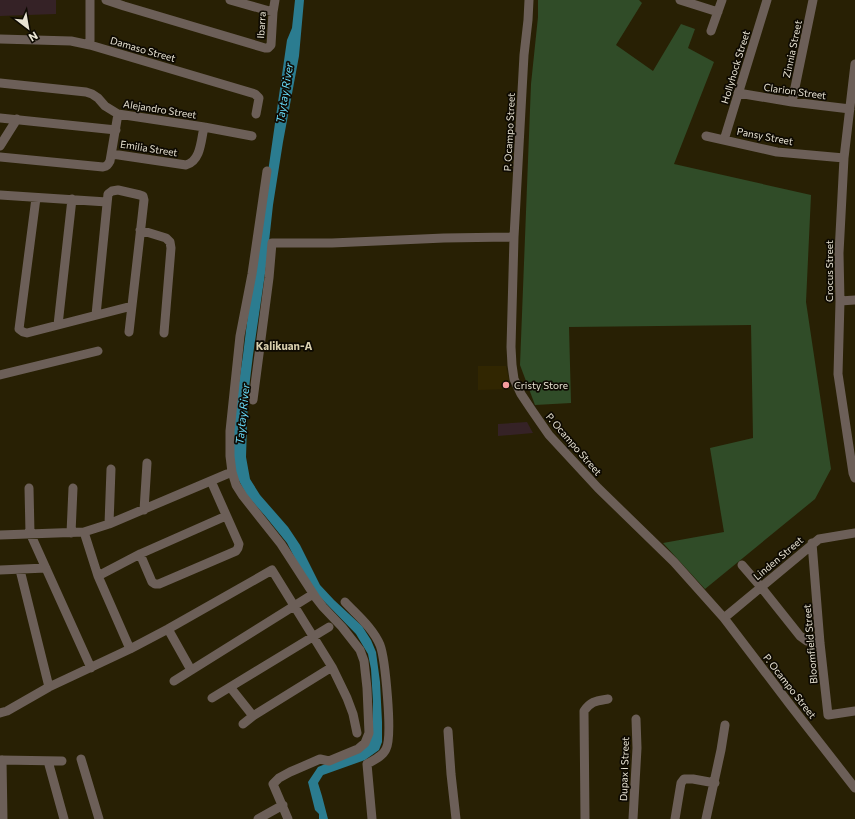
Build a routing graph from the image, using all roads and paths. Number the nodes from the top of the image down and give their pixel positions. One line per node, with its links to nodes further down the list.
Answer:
1 (90, 0): 15 (street)
2 (106, 0): 10 (street)
3 (230, 0): 11 (street)
4 (275, 0): 11 (street, Ibarra)
5 (529, 0): 40 (street, P. Ocampo Street)
6 (680, 0): 12 (street)
7 (722, 0): 12 (street)
8 (767, 0): 18 (street, Hollyhock Street)
9 (813, 0): 19 (street, Zinnia Street)
10 (127, 3): 11 (street, Ibarra)
11 (273, 12)
12 (718, 12): 13 (street)
13 (711, 31)
14 (0, 39): 15 (street, Damaso Street)
15 (90, 45): 22 (street, Damaso Street)
16 (855, 64): 20 (street, Crocus Street)
17 (0, 83): 21 (street, Alejandro Street)
18 (738, 93): 19 (street, Clarion Street); 29 (street, Hollyhock Street)
19 (792, 102): 20 (street, Clarion Street)
20 (850, 109): 33 (street, Crocus Street)
21 (118, 114): 25 (street, Alejandro Street); 26 (street)
22 (256, 114)
23 (0, 118): 24 (street, Emilia Street)
24 (17, 119): 26 (street, Emilia Street); 30 (street)
25 (204, 127): 27 (street, Alejandro Street); 31 (street, Emilia Street)
26 (116, 130): 31 (street)
27 (252, 136)
28 (706, 136): 29 (street, Pansy Street)
29 (724, 140): 33 (street, Pansy Street)
30 (0, 146)
31 (112, 154): 32 (street)
32 (0, 157)
33 (844, 158): 42 (street, Crocus Street)
34 (267, 171): 105 (street)
35 (0, 195): 36 (street)
36 (36, 198): 37 (street); 45 (street)
37 (72, 200): 38 (street); 45 (street)
38 (107, 202): 39 (street); 44 (street)
39 (140, 230): 43 (street); 47 (street)
40 (514, 237): 50 (street); 77 (street, P. Ocampo Street)
41 (855, 300): 42 (street)
42 (840, 301): 54 (street, Crocus Street)
43 (132, 306): 44 (street); 46 (street)
44 (96, 315): 45 (street)
45 (58, 325)
46 (129, 332)
47 (164, 333)
48 (98, 351): 49 (street)
49 (0, 375)
50 (253, 400)
51 (147, 463): 58 (street)
52 (111, 469): 60 (street)
53 (227, 474): 55 (street)
54 (855, 478)
55 (211, 481): 58 (street); 59 (street)
56 (29, 488): 62 (street)
57 (73, 488): 63 (street)
58 (144, 510): 60 (street)
59 (226, 516): 67 (street); 67 (street)
60 (109, 524): 61 (street)
61 (84, 532): 63 (street); 72 (street)
62 (30, 533): 63 (street); 65 (street); 69 (street)
63 (71, 533)
64 (855, 533): 66 (street, Linden Street)
65 (0, 535)
66 (812, 543): 73 (street, Linden Street); 81 (street, Bloomfield Street)
67 (140, 554): 72 (street)
68 (742, 565): 73 (street)
69 (46, 568): 71 (street); 84 (street)
70 (0, 570): 71 (street)
71 (20, 570): 87 (street)
72 (98, 576): 82 (street)
73 (761, 586): 77 (street, Linden Street); 81 (street)
74 (310, 596): 76 (street)
75 (345, 602): 111 (street)
76 (294, 606): 79 (street); 80 (street); 85 (street)
77 (724, 618): 104 (street, P. Ocampo Street)
78 (329, 627): 80 (street)
79 (168, 629): 82 (street); 85 (street)
80 (313, 636): 83 (street); 88 (street)
81 (820, 643): 91 (street, Bloomfield Street)
82 (130, 649): 84 (street)
83 (332, 667): 93 (street); 98 (street)
84 (91, 668): 87 (street)
85 (191, 670): 86 (street)
86 (174, 681)
87 (49, 687): 92 (street)
88 (230, 687): 89 (street); 93 (street)
89 (212, 698)
90 (608, 699): 113 (street)
91 (855, 712)
92 (0, 713)
93 (253, 716): 95 (street)
94 (636, 719): 114 (street, Dupax I Street)
95 (243, 724)
96 (725, 725): 103 (street)
97 (448, 731): 112 (street)
98 (357, 733)
99 (81, 759): 108 (street)
100 (1, 760): 101 (street); 106 (street)
101 (48, 761): 102 (street); 107 (street)
102 (62, 761)
103 (714, 783): 115 (street); 116 (street)
104 (855, 788)
105 (283, 805): 109 (street); 110 (street)
106 (3, 819)
107 (64, 819)
108 (99, 819)
109 (258, 819)
110 (288, 819)
111 (372, 819)
112 (456, 819)
113 (585, 819)
114 (633, 819)
115 (675, 819)
116 (706, 819)

